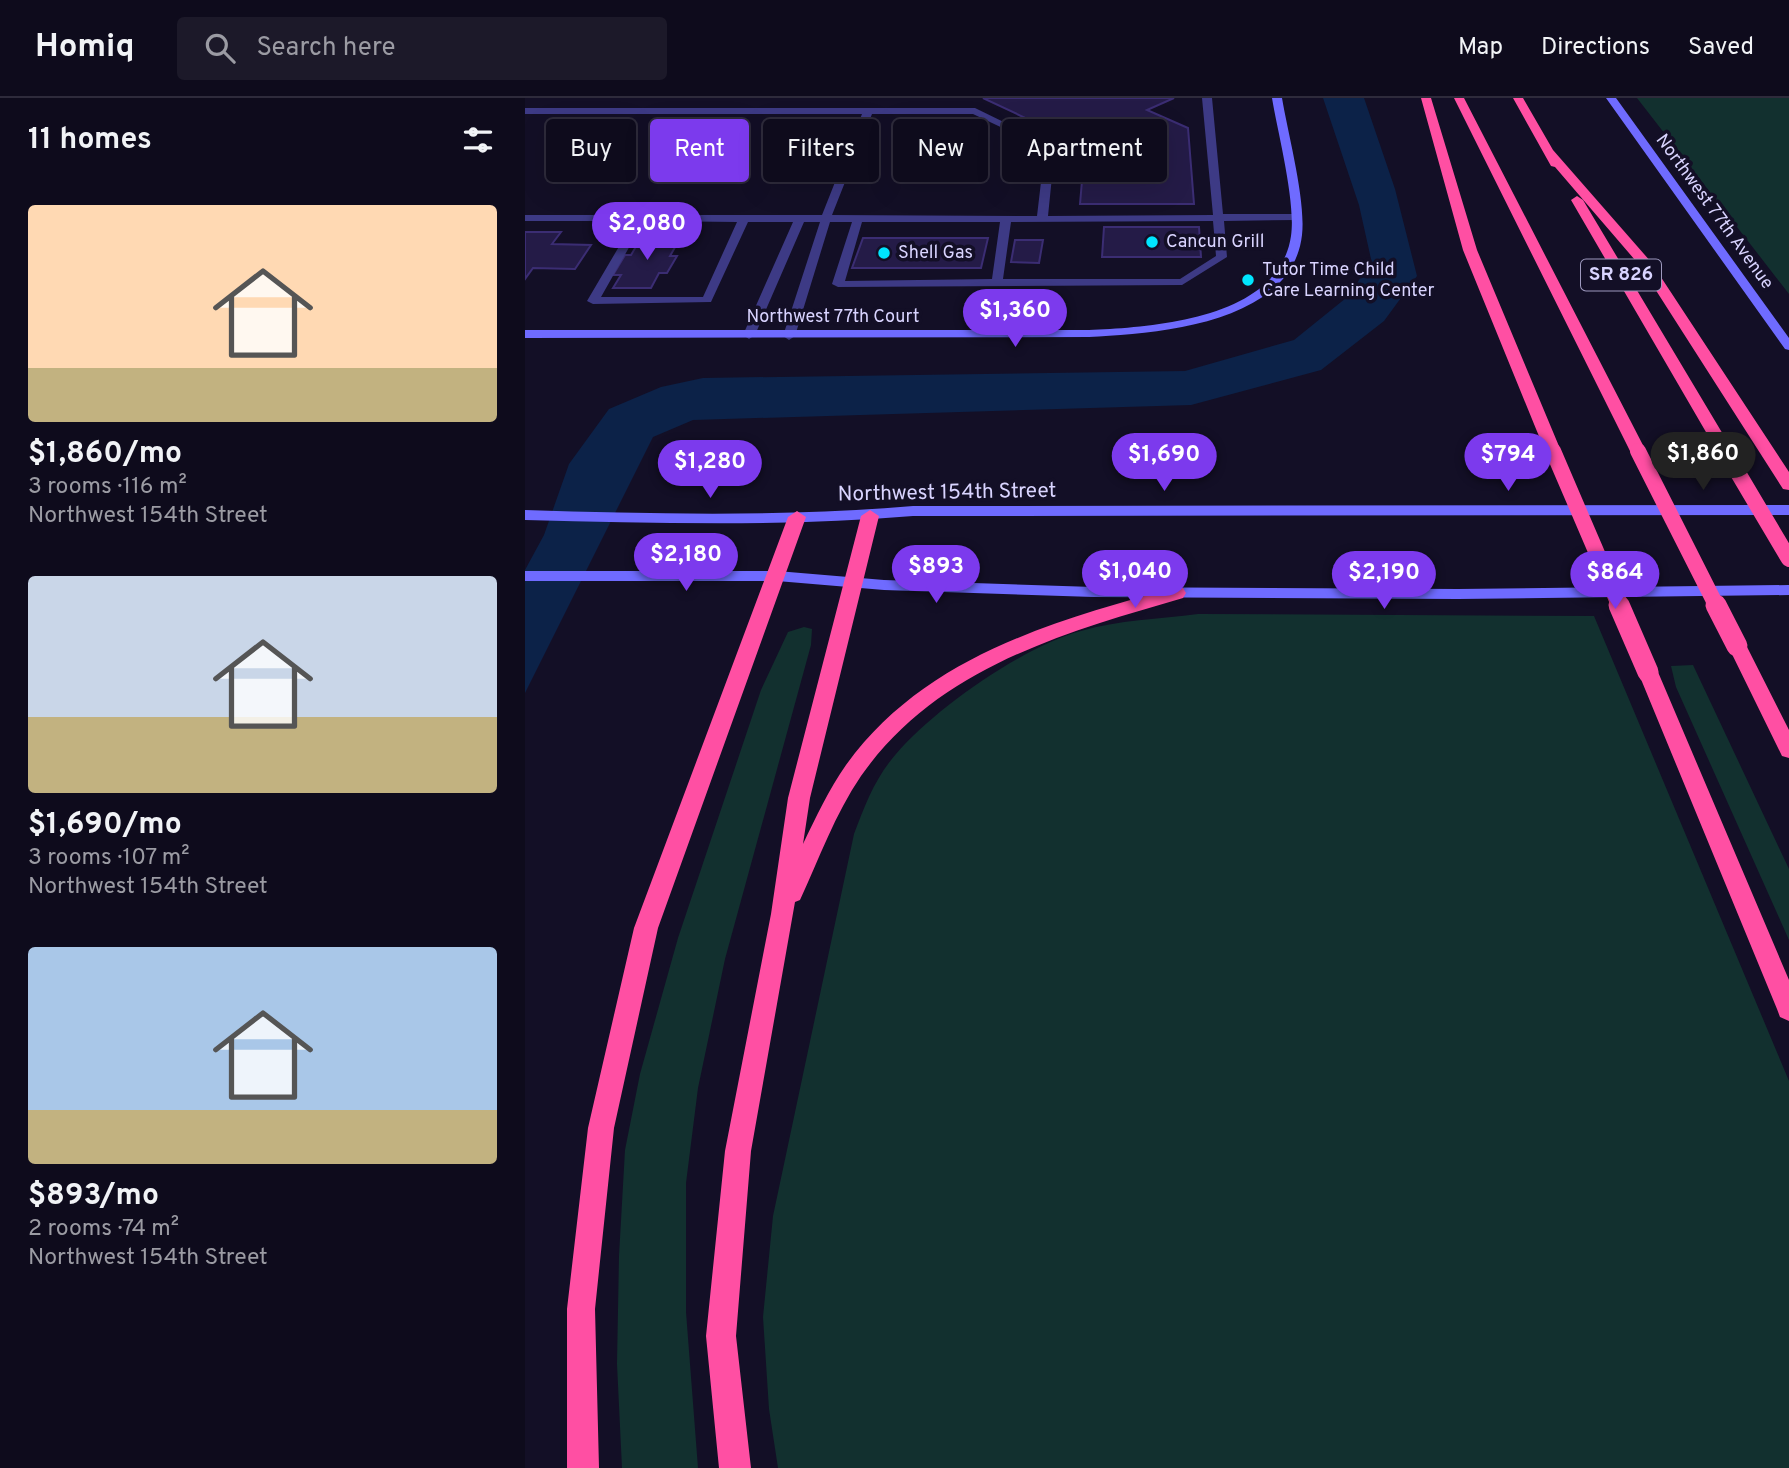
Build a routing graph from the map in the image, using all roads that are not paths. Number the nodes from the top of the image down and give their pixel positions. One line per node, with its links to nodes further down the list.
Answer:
1 (1206, 98): 18 (lane)
2 (1277, 98): 10 (main road, Northwest 77th Court)
3 (1426, 98): 39 (highway, bridge)
4 (1459, 98): 37 (highway, SR 826, bridge)
5 (1518, 98): 9 (highway, SR 826)
6 (1611, 98): 25 (main road, Northwest 77th Avenue)
7 (525, 111): 8 (lane)
8 (868, 111): 15 (lane); 19 (lane)
9 (1549, 152): 26 (highway); 31 (highway, SR 826, bridge)
10 (1297, 217): 18 (lane); 24 (main road, Northwest 77th Court)
11 (525, 218): 12 (lane)
12 (641, 218): 13 (lane); 13 (lane)
13 (744, 218): 14 (lane)
14 (800, 218): 15 (lane); 23 (lane)
15 (826, 218): 16 (lane); 21 (lane)
16 (858, 218): 17 (lane); 21 (lane)
17 (1006, 218): 19 (lane); 20 (lane)
18 (1218, 218): 19 (lane); 20 (lane)
19 (1042, 219)
20 (997, 282): 21 (lane)
21 (822, 284): 24 (lane)
22 (525, 334): 23 (main road, Northwest 77th Court)
23 (749, 335): 24 (main road, Northwest 77th Court)
24 (789, 336)
25 (1789, 346)
26 (1789, 485)
27 (1789, 510): 29 (main road, Northwest 154th Street)
28 (525, 515): 30 (main road, Northwest 154th Street)
29 (870, 516): 30 (main road, Northwest 154th Street); 34 (highway)
30 (797, 517): 33 (highway)
31 (1789, 559)
32 (525, 576): 33 (main road)
33 (777, 576): 34 (main road); 40 (highway)
34 (851, 582): 36 (main road); 38 (highway)
35 (1789, 590): 36 (main road)
36 (1177, 593): 38 (highway)
37 (1789, 750)
38 (782, 914): 41 (highway)
39 (1789, 1009)
40 (583, 1468)
41 (735, 1468)

